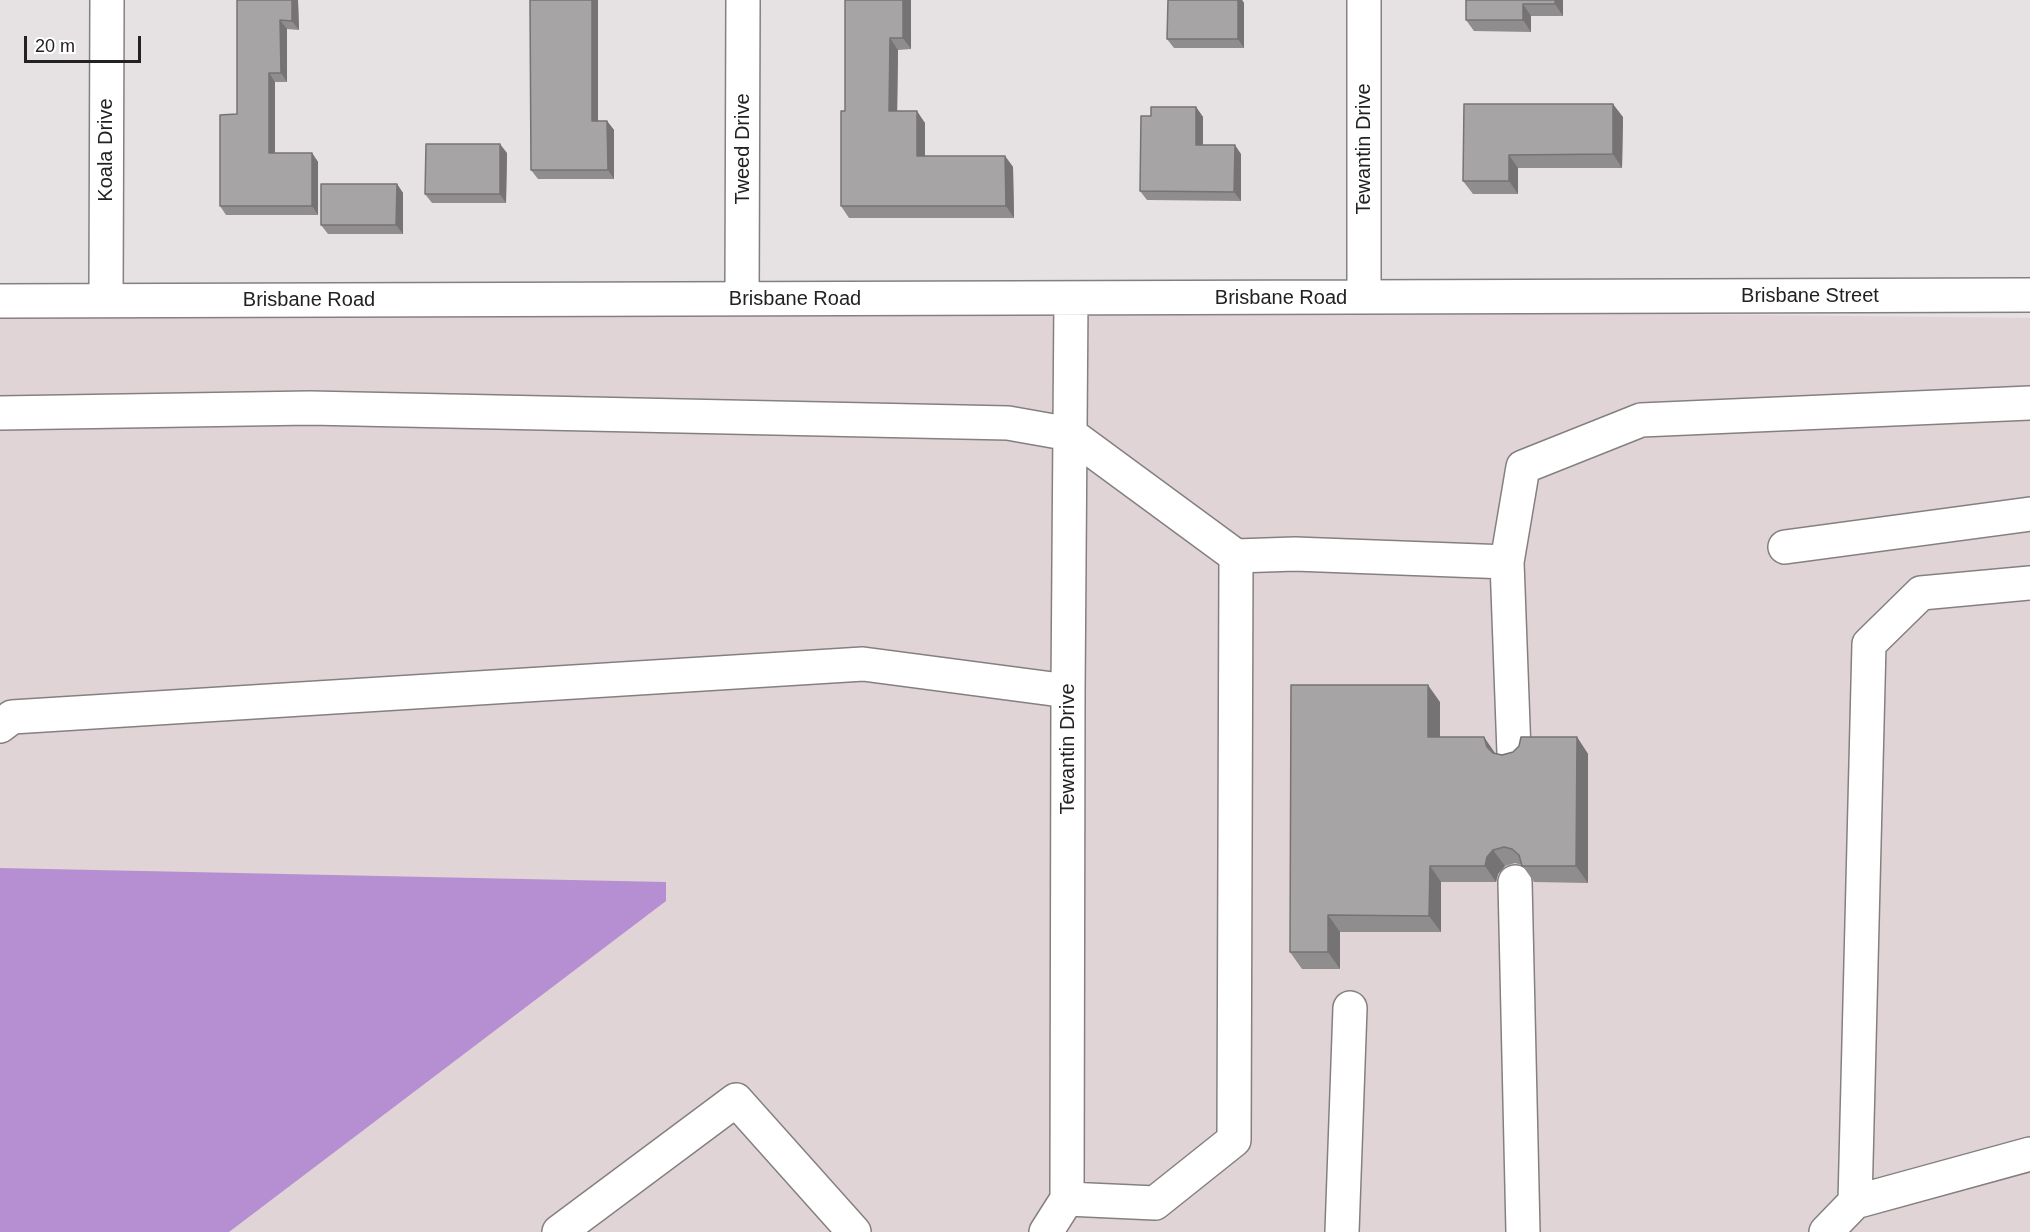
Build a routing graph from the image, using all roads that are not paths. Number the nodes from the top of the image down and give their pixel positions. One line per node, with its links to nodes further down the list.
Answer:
1 (107, 0): 9 (street, Koala Drive)
2 (743, 0): 8 (street, Tweed Drive)
3 (1364, 0): 5 (street, Tewantin Drive)
4 (2030, 294): 6 (street, Brisbane Street)
5 (1364, 297): 6 (street, Brisbane Road); 7 (street, Brisbane Road)
6 (1590, 297)
7 (1071, 298): 8 (street, Brisbane Road); 13 (street, Tewantin Drive)
8 (742, 299): 9 (street, Brisbane Road)
9 (106, 300): 10 (street, Brisbane Road)
10 (0, 301)
11 (2030, 403): 17 (street)
12 (0, 413): 13 (street)
13 (1070, 434): 16 (street); 19 (street, Tewantin Drive)
14 (2030, 514): 15 (street)
15 (1785, 547)
16 (1236, 556): 17 (street); 25 (street)
17 (1507, 562): 21 (street)
18 (2030, 583): 26 (street)
19 (1068, 691): 20 (street); 25 (street, Tewantin Drive)
20 (0, 726)
21 (1514, 753)
22 (1515, 882): 31 (street)
23 (1350, 1008): 30 (street)
24 (2030, 1154): 26 (street)
25 (1067, 1199): 29 (street)
26 (1855, 1202): 32 (street)
27 (559, 1232): 28 (street)
28 (854, 1232)
29 (1046, 1232)
30 (1342, 1232)
31 (1522, 1232)
32 (1826, 1232)

